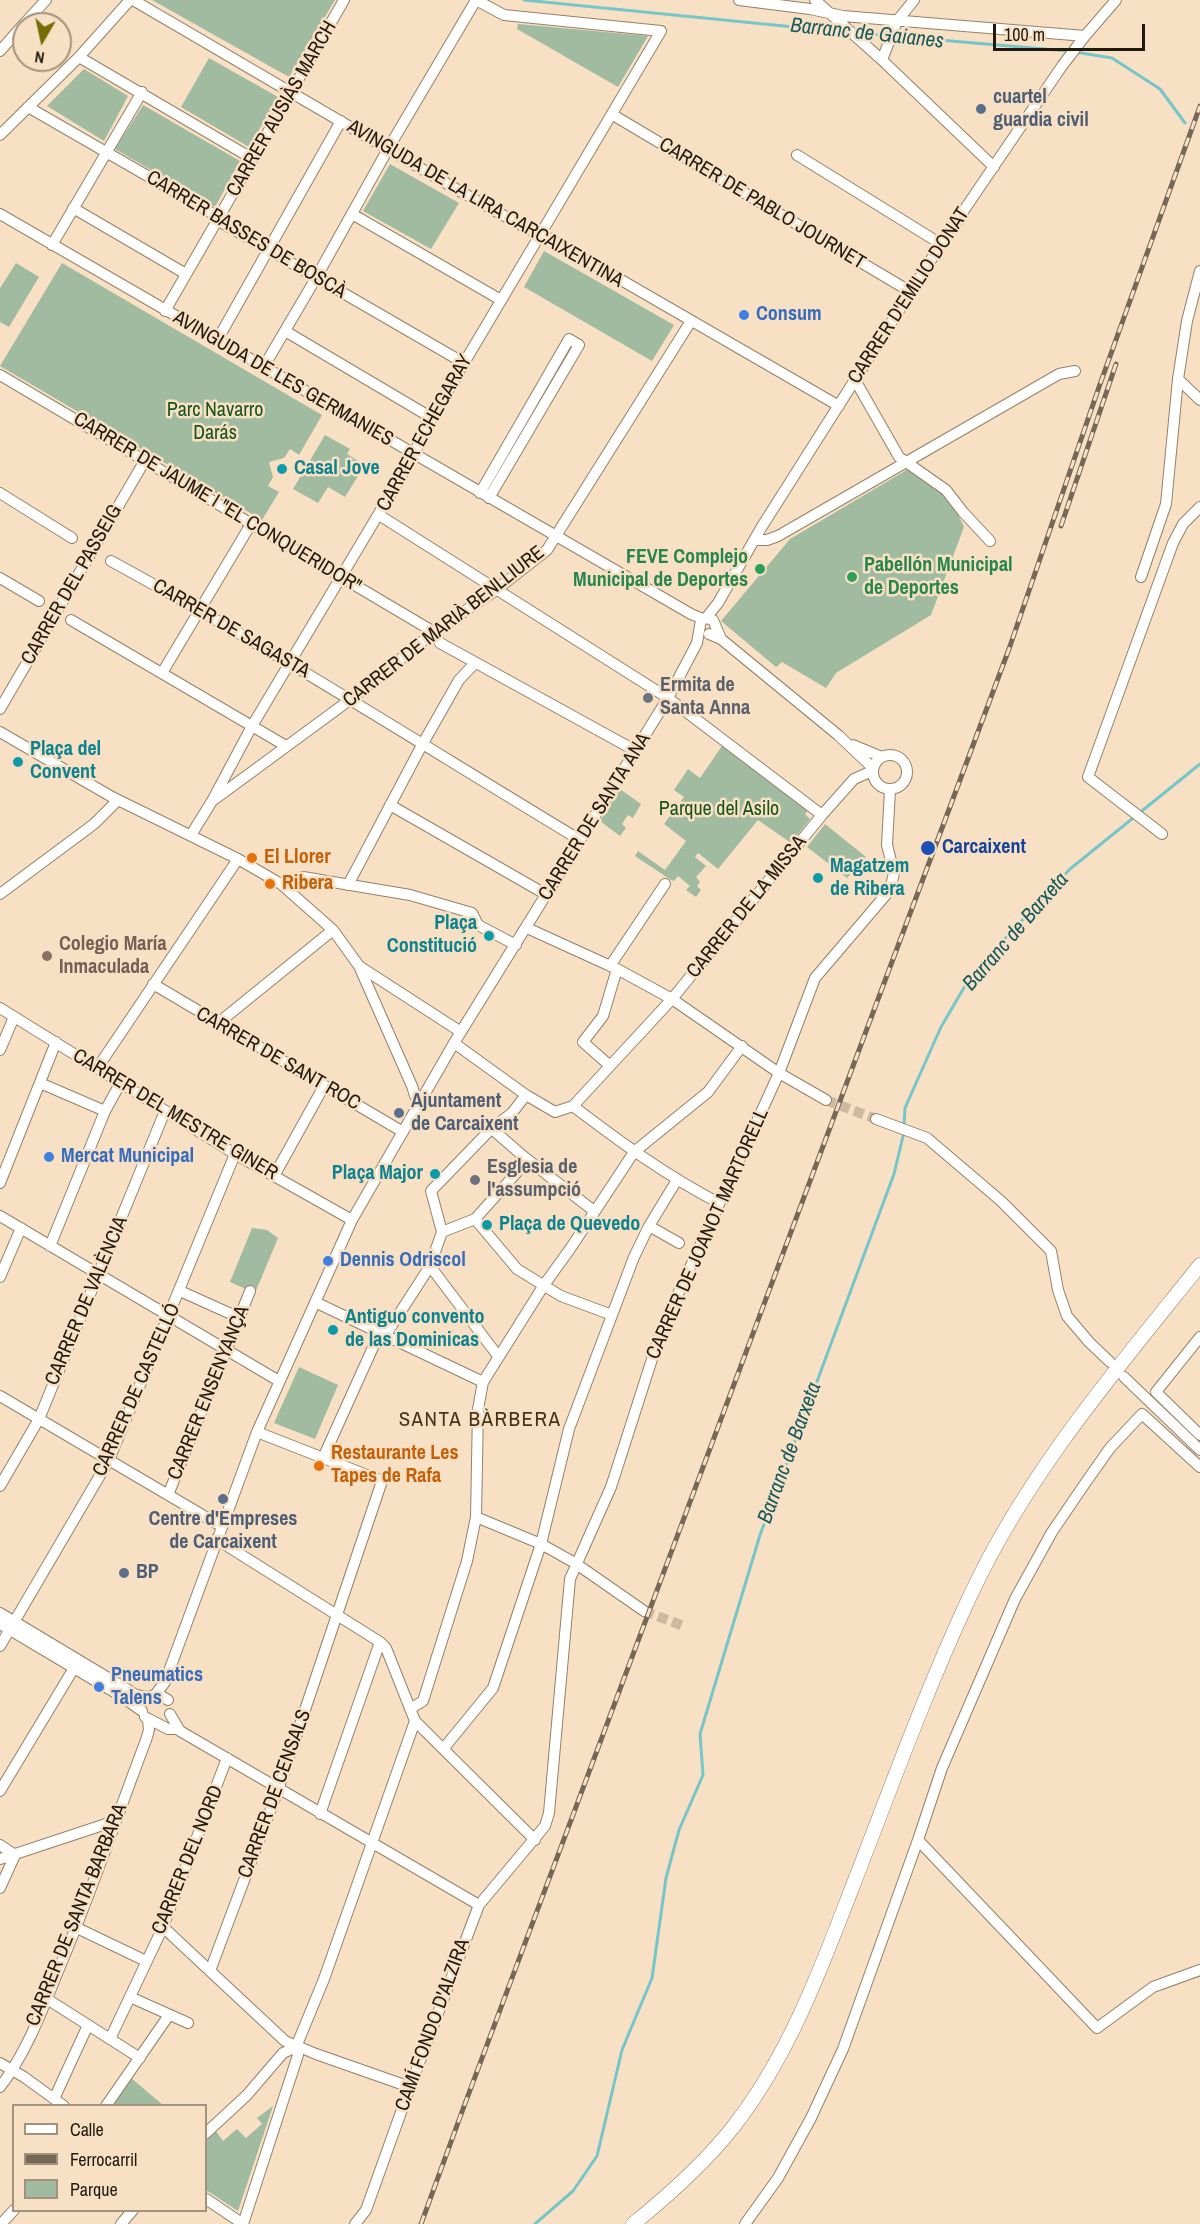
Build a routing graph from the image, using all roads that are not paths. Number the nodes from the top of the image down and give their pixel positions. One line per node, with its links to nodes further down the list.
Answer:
1 (46, 0): 9 (street)
2 (131, 0): 15 (street); 18 (street, AVINGUDA DE LA LIRA CARCAIXENTINA)
3 (344, 0): 18 (street, CARRER AUSIÀS MARCH)
4 (476, 0): 20 (street, CARRER ECHEGARAY); 23 (street)
5 (739, 0): 10 (street)
6 (815, 0): 10 (street)
7 (914, 0): 11 (street)
8 (1116, 0): 12 (street, CARRER D'EMILIO DONAT)
9 (35, 12)
10 (828, 12): 11 (street); 16 (street)
11 (896, 24): 12 (street); 16 (street)
12 (1085, 36): 27 (street, CARRER D'EMILIO DONAT)
13 (12, 38): 14 (street)
14 (0, 51)
15 (79, 57): 17 (street); 19 (street)
16 (882, 60): 27 (street)
17 (142, 92): 24 (street); 26 (street)
18 (291, 93): 21 (street, AVINGUDA DE LA LIRA CARCAIXENTINA); 26 (street, CARRER AUSIÀS MARCH)
19 (28, 107): 22 (street); 24 (street, CARRER BASSES DE BOSCÀ)
20 (613, 115): 32 (street, CARRER ECHEGARAY); 39 (street, CARRER DE PABLO JOURNET)
21 (341, 121): 23 (street, AVINGUDA DE LA LIRA CARCAIXENTINA); 35 (street)
22 (0, 135)
23 (388, 149): 30 (street); 32 (street, AVINGUDA DE LA LIRA CARCAIXENTINA)
24 (106, 151): 28 (street); 31 (street, CARRER BASSES DE BOSCÀ)
25 (797, 155): 33 (street)
26 (253, 159): 31 (street, CARRER AUSIÀS MARCH)
27 (994, 167): 33 (street, CARRER D'EMILIO DONAT)
28 (73, 208): 34 (street); 37 (street)
29 (0, 214): 34 (street, AVINGUDA DE LES GERMANIES)
30 (352, 214): 38 (street); 40 (street)
31 (219, 217): 35 (street, CARRER BASSES DE BOSCÀ); 37 (street, CARRER AUSIÀS MARCH)
32 (540, 235): 40 (street, CARRER ECHEGARAY); 42 (street, AVINGUDA DE LA LIRA CARCAIXENTINA)
33 (941, 244): 39 (street, CARRER D'EMILIO DONAT)
34 (52, 245): 41 (street, AVINGUDA DE LES GERMANIES)
35 (268, 250): 38 (street, CARRER BASSES DE BOSCÀ); 44 (street)
36 (1200, 271): 49 (street)
37 (186, 274): 41 (street, CARRER AUSIÀS MARCH)
38 (316, 278): 43 (street); 45 (street, CARRER BASSES DE BOSCÀ)
39 (911, 292): 50 (street, CARRER D'EMILIO DONAT)
40 (501, 300): 45 (street, CARRER ECHEGARAY)
41 (165, 311): 44 (street, AVINGUDA DE LES GERMANIES)
42 (691, 321): 52 (street, AVINGUDA DE LA LIRA CARCAIXENTINA); 62 (street, CARRER DE MARIÀ BENLLIURE)
43 (285, 331): 46 (street); 53 (street)
44 (215, 340): 46 (street, AVINGUDA DE LES GERMANIES)
45 (464, 363): 53 (street, CARRER ECHEGARAY)
46 (264, 368): 54 (street, AVINGUDA DE LES GERMANIES)
47 (1075, 370): 55 (street)
48 (0, 375): 56 (street, CARRER DE JAUME I "EL CONQUERIDOR")
49 (1179, 379): 51 (street); 68 (street)
50 (855, 380): 52 (street, CARRER D'EMILIO DONAT); 55 (street)
51 (1200, 400)
52 (838, 406): 64 (street, CARRER D'EMILIO DONAT)
53 (432, 418): 54 (street, CARRER ECHEGARAY)
54 (414, 455): 58 (street, AVINGUDA DE LES GERMANIES); 60 (street, CARRER ECHEGARAY)
55 (906, 461): 64 (street); 65 (street)
56 (144, 462): 61 (street, CARRER DE JAUME I "EL CONQUERIDOR"); 81 (street, CARRER DEL PASSEIG)
57 (0, 493): 63 (street)
58 (484, 496): 58 (street); 62 (street, AVINGUDA DE LES GERMANIES)
59 (1200, 507): 95 (street)
60 (379, 516): 67 (street, CARRER ECHEGARAY); 70 (street)
61 (251, 524): 67 (street, CARRER DE JAUME I "EL CONQUERIDOR"); 72 (street)
62 (555, 535): 70 (street, CARRER DE MARIÀ BENLLIURE); 74 (street, AVINGUDA DE LES GERMANIES)
63 (72, 538)
64 (754, 540): 74 (street, CARRER D'EMILIO DONAT)
65 (990, 541)
66 (111, 561): 72 (street, CARRER DE SAGASTA)
67 (342, 577): 75 (street, CARRER DE JAUME I "EL CONQUERIDOR"); 76 (street, CARRER ECHEGARAY)
68 (1141, 577)
69 (0, 578): 71 (street)
70 (496, 590): 75 (street, CARRER DE MARIÀ BENLLIURE); 79 (street)
71 (39, 601)
72 (200, 609): 76 (street, CARRER DE SAGASTA); 78 (street)
73 (71, 620): 78 (street)
74 (707, 626): 79 (street, CARRER DE SANTA ANA); 84 (street)
75 (434, 632): 77 (street, CARRER DE JAUME I "EL CONQUERIDOR"); 80 (street, CARRER DE MARIÀ BENLLIURE)
76 (291, 663): 80 (street, CARRER DE SAGASTA); 82 (street, CARRER ECHEGARAY)
77 (475, 663): 85 (street); 87 (street, CARRER DE JAUME I "EL CONQUERIDOR")
78 (162, 673): 82 (street)
79 (668, 698): 87 (street, CARRER DE SANTA ANA); 94 (street)
80 (351, 699): 85 (street, CARRER DE SAGASTA); 86 (street, CARRER DE MARIÀ BENLLIURE)
81 (0, 709)
82 (252, 726): 86 (street); 92 (street, CARRER ECHEGARAY)
83 (0, 732): 91 (street)
84 (838, 735): 88 (street); 89 (street)
85 (422, 745): 93 (street); 97 (street, CARRER DE SAGASTA)
86 (286, 746): 92 (street, CARRER DE MARIÀ BENLLIURE)
87 (636, 751): 97 (street, CARRER DE SANTA ANA)
88 (882, 757): 89 (street); 90 (street)
89 (873, 770): 90 (street); 94 (street, CARRER DE LA MISSA)
90 (890, 790): 121 (street, CARRER DE JOANOT MARTORELL)
91 (118, 800): 96 (street); 102 (street)
92 (212, 801): 96 (street, CARRER ECHEGARAY)
93 (390, 805): 101 (street); 103 (street)
94 (822, 815): 110 (street, CARRER DE LA MISSA)
95 (1161, 834)
96 (191, 835): 98 (street)
97 (580, 840): 103 (street, CARRER DE SANTA ANA)
98 (238, 859): 99 (street); 109 (street)
99 (281, 884): 101 (street); 105 (street)
100 (664, 884): 108 (street)
101 (348, 885): 106 (street)
102 (0, 894)
103 (547, 895): 104 (street, CARRER DE SANTA ANA)
104 (527, 928): 106 (street, CARRER DE SANTA ANA); 108 (street)
105 (333, 930): 107 (street); 113 (street)
106 (516, 945): 114 (street, CARRER DE SANTA ANA)
107 (359, 966): 114 (street); 126 (street)
108 (614, 968): 110 (street); 119 (street)
109 (153, 984): 113 (street, CARRER DE SANT ROC); 120 (street)
110 (672, 999): 117 (street); 119 (street, CARRER DE LA MISSA)
111 (0, 1008): 112 (street, CARRER DEL MESTRE GINER)
112 (14, 1017): 115 (street, CARRER DEL MESTRE GINER); 118 (street)
113 (217, 1024): 125 (street, CARRER DE SANT ROC)
114 (461, 1032): 116 (street, CARRER DE SANTA ANA)
115 (56, 1042): 120 (street, CARRER DEL MESTRE GINER); 124 (street)
116 (454, 1043): 122 (street, CARRER DE SANTA ANA); 127 (street)
117 (742, 1046): 121 (street); 136 (street)
118 (0, 1050)
119 (609, 1065): 129 (street, CARRER DE LA MISSA)
120 (98, 1067): 123 (street, CARRER DEL MESTRE GINER)
121 (779, 1073): 128 (street); 142 (street, CARRER DE JOANOT MARTORELL)
122 (432, 1080): 126 (street); 130 (street, CARRER DE SANTA ANA)
123 (121, 1082): 131 (street); 132 (street, CARRER DEL MESTRE GINER)
124 (40, 1083): 131 (street, CARRER DEL MESTRE GINER); 141 (street)
125 (324, 1086): 135 (street, CARRER DE SANT ROC); 139 (street)
126 (412, 1086): 130 (street)
127 (526, 1095): 129 (street); 134 (street)
128 (826, 1100)
129 (573, 1106): 136 (street)
130 (417, 1108): 135 (street)
131 (105, 1111): 151 (street)
132 (165, 1111): 137 (street, CARRER DEL MESTRE GINER); 154 (street, CARRER DE VALÈNCIA)
133 (876, 1119): 167 (street)
134 (492, 1129): 138 (street); 149 (street)
135 (404, 1132): 146 (street)
136 (634, 1152): 140 (street); 143 (street)
137 (234, 1154): 139 (street, CARRER DEL MESTRE GINER); 157 (street, CARRER DE CASTELLÓ)
138 (528, 1160): 143 (street); 145 (street)
139 (274, 1176): 146 (street, CARRER DEL MESTRE GINER)
140 (677, 1180): 142 (street); 147 (street)
141 (0, 1183)
142 (719, 1203): 185 (street, CARRER DE JOANOT MARTORELL)
143 (594, 1210): 156 (street)
144 (0, 1216): 148 (street)
145 (475, 1219): 149 (street); 156 (street)
146 (352, 1220): 159 (street)
147 (649, 1226): 150 (street); 161 (street)
148 (21, 1228): 151 (street); 155 (street)
149 (442, 1232): 153 (street)
150 (679, 1243)
151 (50, 1246): 154 (street)
152 (1200, 1265): 241 (main road)
153 (430, 1266): 163 (street); 166 (street)
154 (99, 1274): 160 (street); 172 (street, CARRER DE VALÈNCIA)
155 (0, 1277)
156 (544, 1286): 161 (street); 166 (street)
157 (180, 1291): 160 (street, CARRER DE CASTELLÓ); 162 (street)
158 (250, 1291): 162 (street, CARRER ENSENYANÇA)
159 (315, 1302): 163 (street); 169 (street)
160 (170, 1315): 165 (street); 177 (street, CARRER DE CASTELLÓ)
161 (612, 1316): 184 (street)
162 (240, 1318): 165 (street, CARRER ENSENYANÇA)
163 (382, 1335): 170 (street); 176 (street)
164 (1200, 1337): 174 (street)
165 (227, 1350): 169 (street); 180 (street, CARRER ENSENYANÇA)
166 (498, 1356): 170 (street)
167 (1110, 1362)
168 (1124, 1377): 175 (street)
169 (279, 1382): 173 (street)
170 (483, 1382): 181 (street)
171 (0, 1396): 172 (street)
172 (39, 1419): 177 (street); 179 (street, CARRER DE VALÈNCIA)
173 (257, 1432): 176 (street); 182 (street)
174 (1200, 1435)
175 (1200, 1450)
176 (323, 1458): 188 (street, CARRER DE CENSALS)
177 (109, 1461): 180 (street); 189 (street, CARRER DE CASTELLÓ)
178 (1200, 1467): 206 (street)
179 (0, 1486)
180 (168, 1495): 182 (street)
181 (476, 1516): 184 (street); 196 (street)
182 (221, 1526): 183 (street)
183 (216, 1539): 188 (street); 193 (street)
184 (541, 1544): 185 (street); 199 (street)
185 (575, 1563): 186 (street); 205 (street, CARRER DE JOANOT MARTORELL)
186 (644, 1611)
187 (0, 1614): 189 (street)
188 (337, 1615): 190 (street); 201 (street, CARRER DE CENSALS)
189 (8, 1625): 191 (street, CARRER DE CASTELLÓ); 192 (street); 194 (street)
190 (380, 1642): 196 (street); 203 (street)
191 (0, 1646)
192 (74, 1668): 197 (street); 202 (street)
193 (165, 1682): 194 (street, CARRER DE SANTA BARBARA); 195 (street)
194 (151, 1696): 195 (street); 197 (street, CARRER DE SANTA BARBARA)
195 (168, 1700): 197 (street)
196 (410, 1709): 198 (street)
197 (156, 1719): 200 (street); 204 (street, CARRER DE SANTA BARBARA)
198 (415, 1721): 199 (street); 207 (street)
199 (444, 1749): 205 (street)
200 (227, 1758): 201 (street); 214 (street, CARRER DEL NORD)
201 (278, 1790): 203 (street); 217 (street, CARRER DE CENSALS)
202 (0, 1791)
203 (320, 1814): 207 (street)
204 (115, 1821): 209 (street); 213 (street, CARRER DE SANTA BARBARA)
205 (535, 1840): 212 (street, CAMÍ FONDO D'ALZIRA)
206 (918, 1840): 216 (street); 242 (street)
207 (371, 1843): 212 (street); 224 (street)
208 (0, 1845): 209 (street)
209 (15, 1855): 210 (street); 211 (street)
210 (0, 1859)
211 (0, 1888)
212 (478, 1905): 229 (street, CAMÍ FONDO D'ALZIRA)
213 (77, 1928): 215 (street); 219 (street, CARRER DE SANTA BARBARA)
214 (163, 1928): 215 (street, CARRER DEL NORD); 217 (street)
215 (146, 1961): 218 (street, CARRER DEL NORD)
216 (1200, 1970)
217 (210, 1971): 224 (street)
218 (130, 1997): 220 (street); 223 (street, CARRER DEL NORD)
219 (47, 1999): 222 (street); 227 (street, CARRER DE SANTA BARBARA)
220 (169, 2015): 221 (street); 225 (street)
221 (188, 2023)
222 (88, 2025): 223 (street); 230 (street)
223 (110, 2039): 225 (street)
224 (296, 2047): 229 (street); 233 (street); 239 (street)
225 (141, 2058): 232 (street)
226 (0, 2063): 227 (street)
227 (13, 2070): 228 (street, CARRER DE SANTA BARBARA); 230 (street)
228 (0, 2087)
229 (410, 2087): 240 (street, CAMÍ FONDO D'ALZIRA)
230 (54, 2099): 231 (street)
231 (61, 2104)
232 (107, 2104)
233 (207, 2132)
234 (207, 2200): 239 (street)
235 (12, 2212): 237 (street)
236 (132, 2212): 238 (street)
237 (1, 2224)
238 (121, 2224)
239 (243, 2224)
240 (355, 2224)
241 (633, 2224)
242 (745, 2224)

